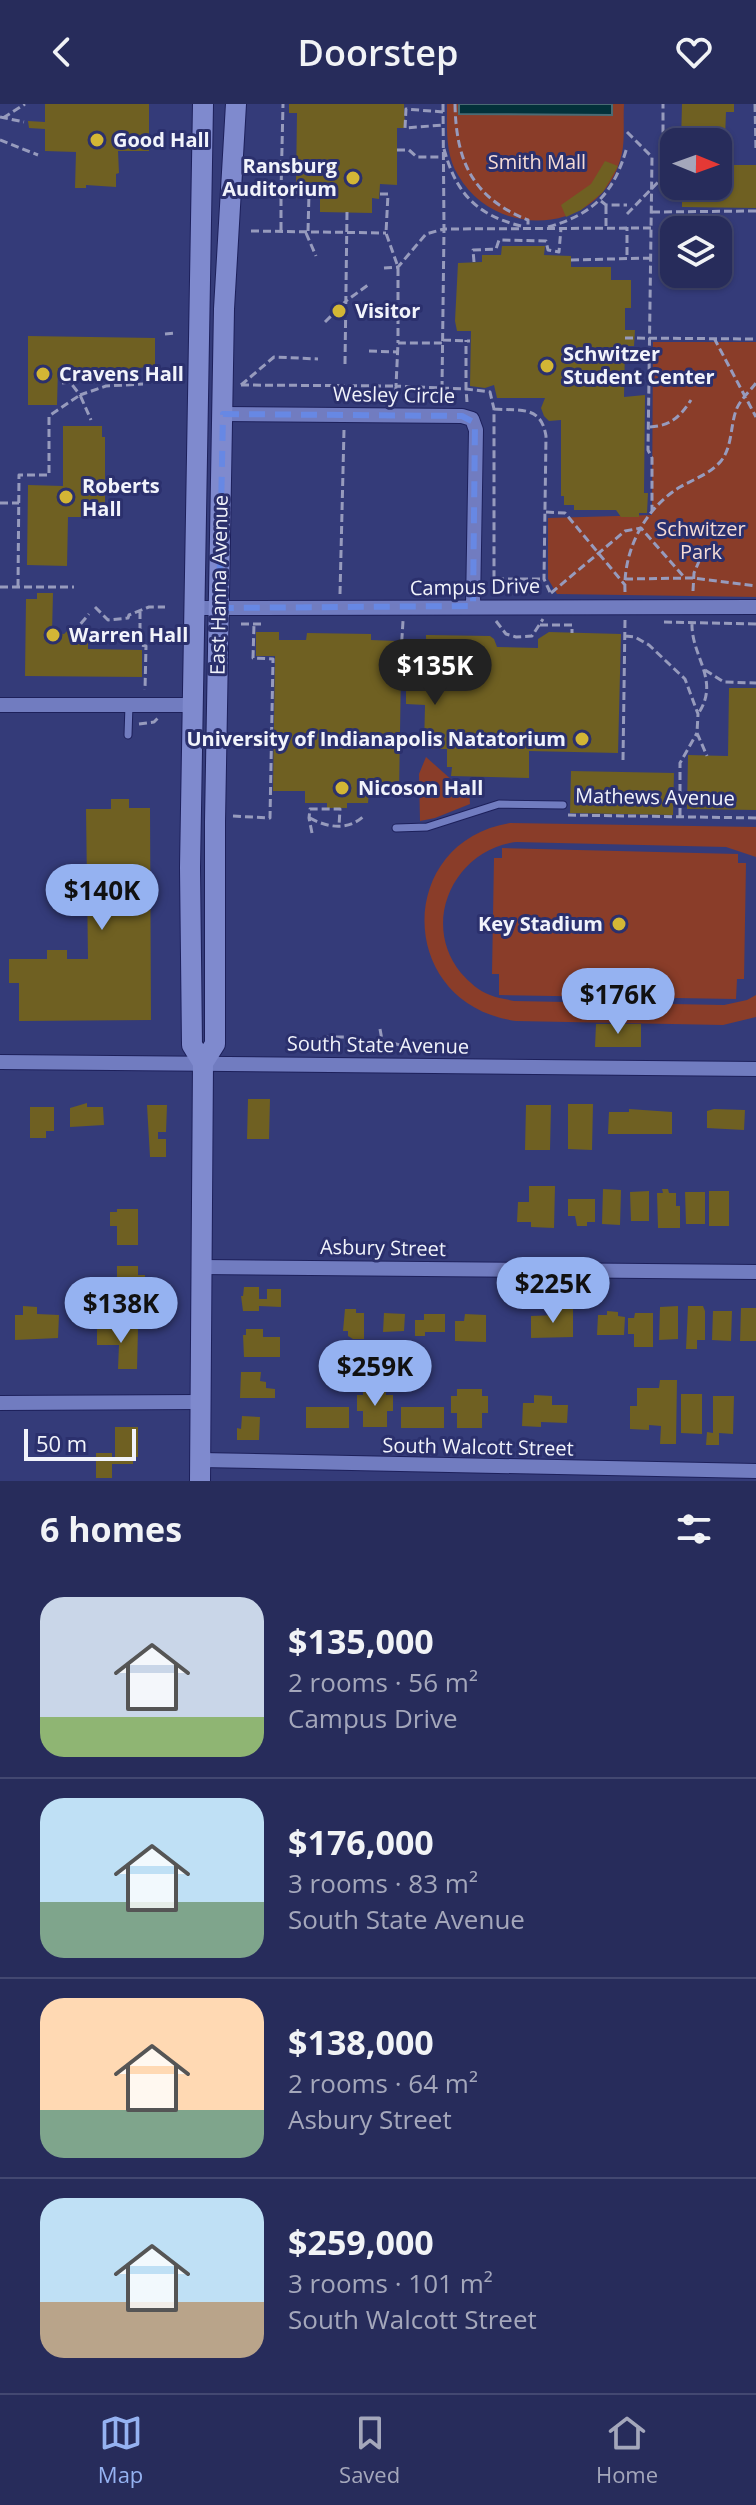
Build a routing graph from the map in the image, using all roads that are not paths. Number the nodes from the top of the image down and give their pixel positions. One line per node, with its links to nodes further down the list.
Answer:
1 (203, 104): 6 (main road, East Hanna Avenue)
2 (236, 104): 3 (main road, East Hanna Avenue)
3 (223, 414): 4 (street, Wesley Circle); 7 (main road, East Hanna Avenue)
4 (473, 606): 5 (street, Campus Drive); 7 (street, Campus Drive)
5 (756, 607)
6 (196, 608): 7 (street, Campus Drive); 10 (main road, East Hanna Avenue)
7 (219, 608): 15 (main road, East Hanna Avenue)
8 (0, 705): 9 (street)
9 (129, 705): 10 (street); 11 (lane)
10 (194, 705): 15 (main road, East Hanna Avenue)
11 (128, 735)
12 (563, 805): 13 (lane)
13 (396, 828)
14 (0, 1062): 15 (street, South State Avenue)
15 (203, 1063): 16 (street, South State Avenue); 17 (main road, East Hanna Avenue)
16 (756, 1069)
17 (202, 1267): 18 (street, Asbury Street); 19 (main road, East Hanna Avenue)
18 (756, 1272)
19 (199, 1402): 20 (street); 21 (main road, East Hanna Avenue)
20 (0, 1403)
21 (200, 1460): 22 (street, South Walcott Street); 23 (main road, East Hanna Avenue)
22 (756, 1471)
23 (200, 1481)

